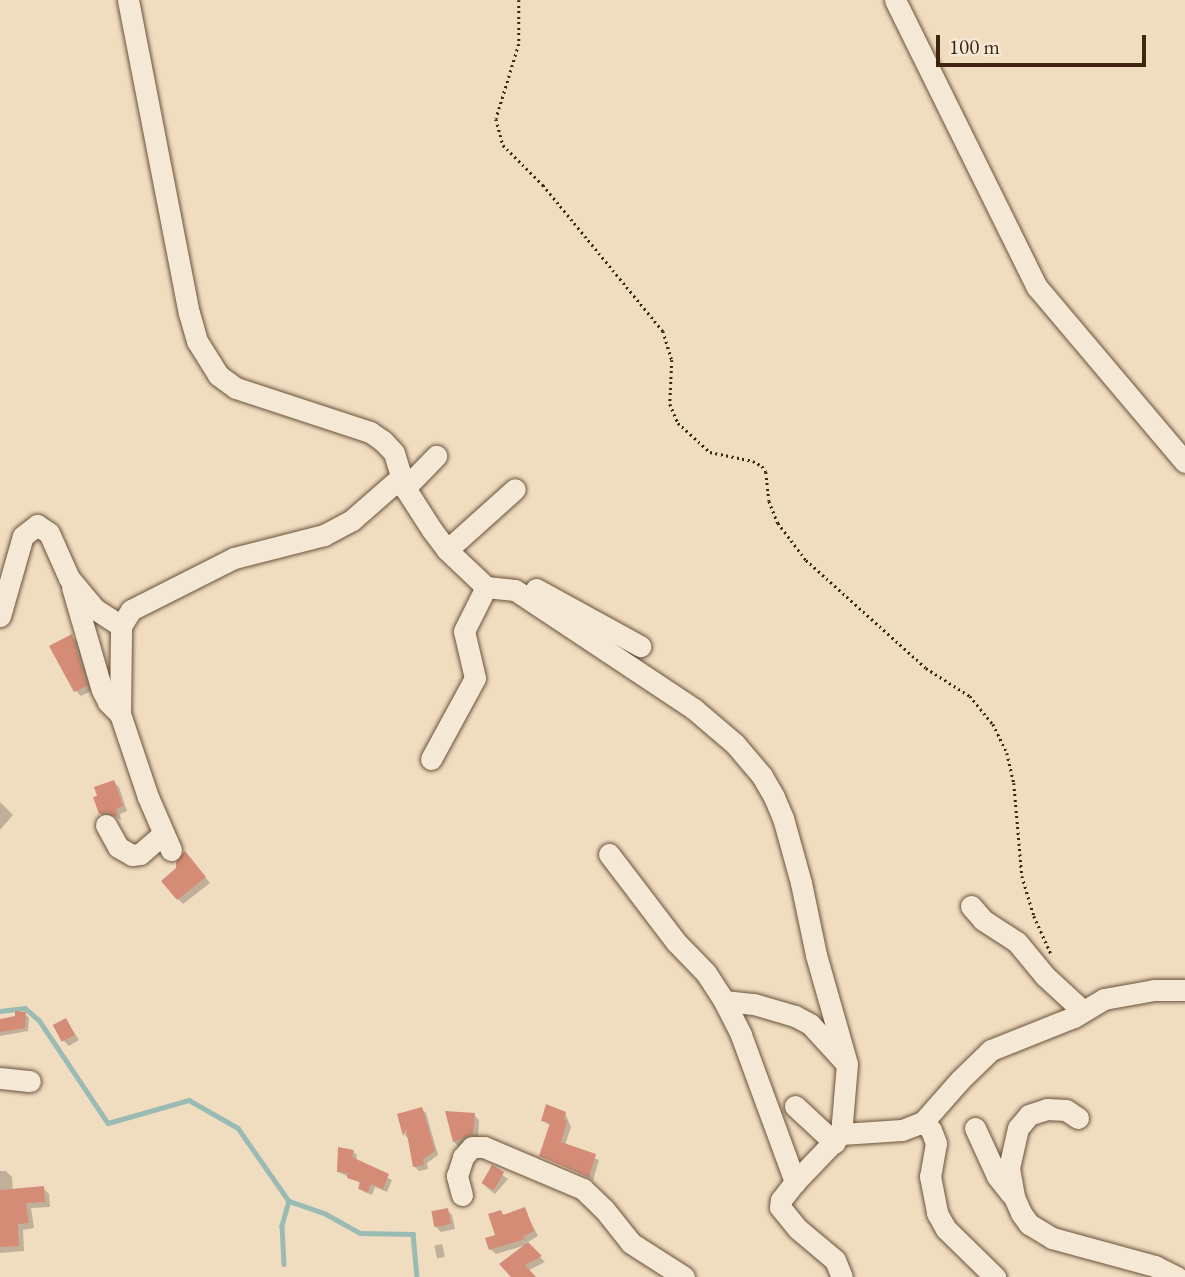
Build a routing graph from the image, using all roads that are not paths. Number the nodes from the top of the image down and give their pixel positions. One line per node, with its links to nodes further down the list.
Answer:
1 (128, 0): 5 (street)
2 (895, 0): 4 (street)
3 (436, 456): 5 (street)
4 (1185, 462)
5 (404, 482): 7 (street); 12 (street)
6 (515, 489): 7 (street)
7 (447, 550): 9 (street)
8 (69, 578): 11 (street); 12 (street); 14 (street)
9 (486, 587): 10 (street); 15 (street)
10 (515, 590): 13 (street); 22 (street)
11 (0, 615)
12 (121, 626): 14 (street)
13 (640, 646)
14 (120, 715): 16 (street)
15 (431, 759)
16 (106, 825)
17 (610, 855): 20 (street)
18 (971, 906): 21 (street)
19 (1185, 990): 21 (street)
20 (724, 1001): 22 (street); 30 (street)
21 (1083, 1011): 27 (street)
22 (847, 1063): 29 (street)
23 (0, 1078): 24 (street)
24 (30, 1082)
25 (795, 1106): 29 (street)
26 (1078, 1118): 32 (street)
27 (923, 1122): 29 (street); 35 (street)
28 (975, 1128): 32 (street)
29 (838, 1139): 30 (street)
30 (795, 1182): 34 (street)
31 (462, 1195): 33 (street)
32 (1014, 1197): 36 (street)
33 (684, 1277)
34 (842, 1277)
35 (995, 1277)
36 (1177, 1277)

